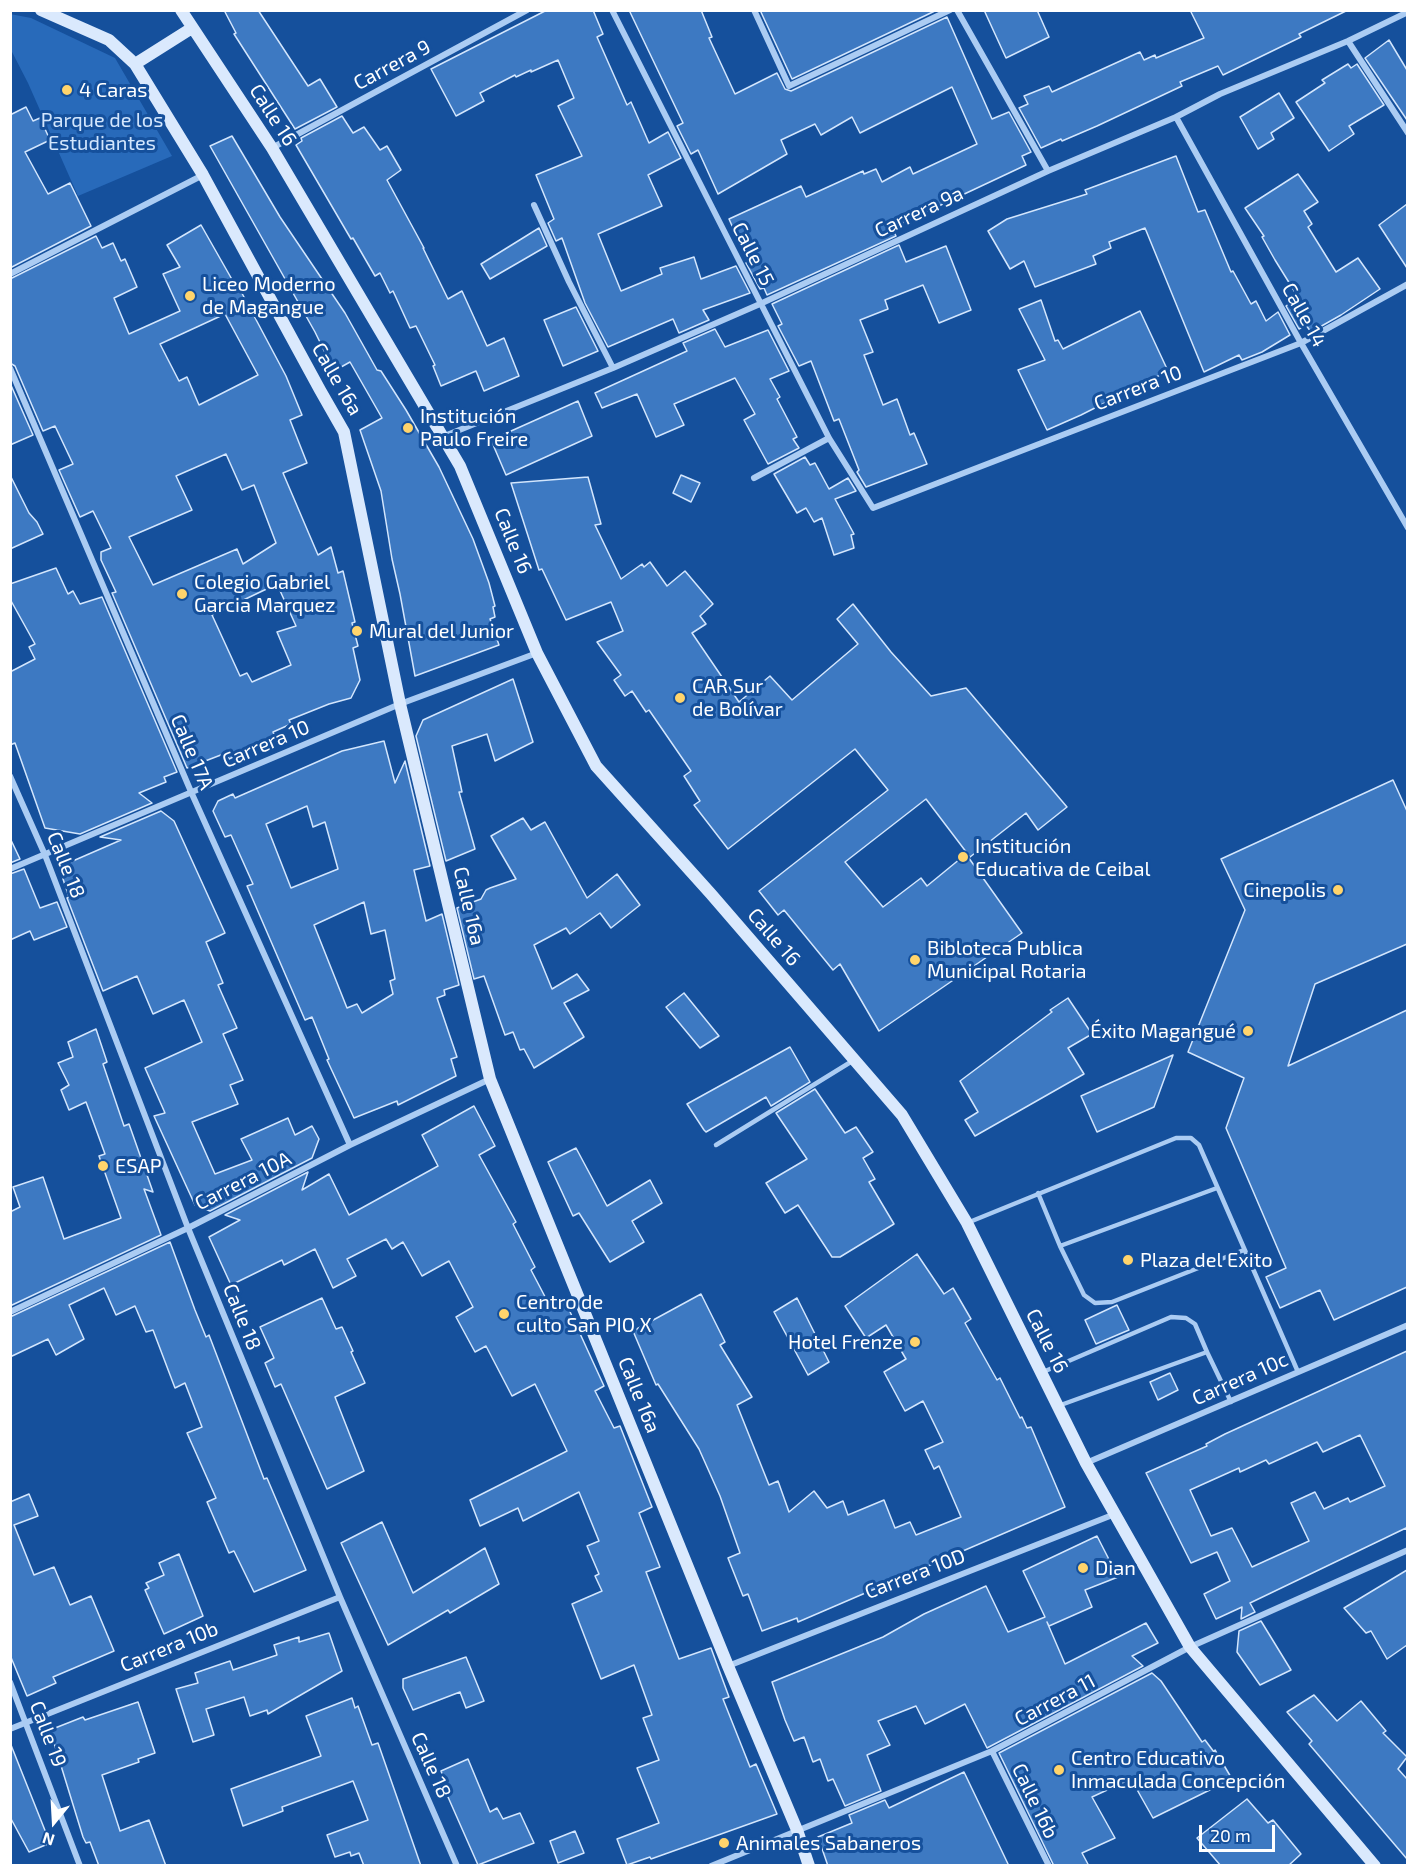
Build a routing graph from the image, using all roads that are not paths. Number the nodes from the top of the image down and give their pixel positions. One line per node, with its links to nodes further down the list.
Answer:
1 (41, 10): 11 (main road, Calle 16a)
2 (181, 10): 9 (main road, Calle 16)
3 (527, 10): 14 (street, Carrera 9)
4 (612, 10): 20 (street, Calle 15)
5 (754, 10): 6 (street)
6 (950, 10)
7 (957, 10): 15 (street)
8 (1407, 12): 10 (street, Carrera 9a)
9 (192, 28): 11 (main road); 14 (main road, Calle 16)
10 (1348, 41): 12 (street, Carrera 9a); 13 (street)
11 (135, 64): 16 (main road, Calle 16a)
12 (1176, 117): 15 (street, Carrera 9a); 21 (street, Calle 14)
13 (1407, 134)
14 (272, 148): 24 (main road, Calle 16)
15 (1048, 171): 20 (street, Carrera 9a)
16 (203, 175): 18 (street); 30 (main road, Calle 16a)
17 (534, 205): 23 (street)
18 (10, 274)
19 (1407, 284): 21 (street, Carrera 10)
20 (760, 304): 23 (street, Carrera 9a); 25 (street, Calle 15)
21 (1301, 343): 27 (street, Carrera 10); 28 (street, Calle 14)
22 (10, 368): 32 (street, Calle 17A)
23 (613, 368): 24 (street, Carrera 9a)
24 (442, 437): 29 (main road, Calle 16)
25 (829, 438): 26 (street); 27 (street, Calle 15)
26 (754, 478)
27 (873, 508)
28 (1407, 528)
29 (537, 653): 30 (street, Carrera 10); 35 (main road, Calle 16)
30 (400, 704): 32 (street, Carrera 10); 36 (main road, Calle 16a)
31 (10, 776): 33 (street, Calle 18)
32 (192, 794): 33 (street, Carrera 10); 37 (street, Calle 17A)
33 (45, 855): 34 (street, Carrera 10); 42 (street, Calle 18)
34 (10, 869)
35 (854, 1060): 38 (lane); 41 (main road, Calle 16)
36 (490, 1079): 37 (street, Carrera 10A); 57 (main road, Calle 16a)
37 (350, 1145): 42 (street, Carrera 10A)
38 (716, 1145)
39 (1217, 1188): 40 (lane); 43 (lane); 44 (lane)
40 (1038, 1193): 41 (lane); 43 (lane)
41 (967, 1223): 49 (main road, Calle 16)
42 (188, 1228): 45 (street, Carrera 10A); 55 (street, Calle 18)
43 (1060, 1246): 44 (lane)
44 (1245, 1250): 48 (lane)
45 (10, 1312)
46 (1407, 1325): 48 (street, Carrera 10c)
47 (1207, 1352): 49 (lane); 50 (lane); 51 (lane)
48 (1298, 1372): 50 (street, Carrera 10c)
49 (1041, 1374): 51 (main road, Calle 16)
50 (1231, 1402): 52 (street, Carrera 10c)
51 (1058, 1406): 52 (main road, Calle 16)
52 (1086, 1463): 53 (main road, Calle 16)
53 (1115, 1514): 56 (main road, Calle 16); 57 (street, Carrera 10D)
54 (1407, 1550): 56 (street, Carrera 11)
55 (340, 1597): 59 (street, Carrera 10b); 64 (street, Calle 18)
56 (1190, 1647): 61 (street, Carrera 11); 68 (main road, Calle 16)
57 (728, 1666): 62 (main road, Calle 16a)
58 (10, 1682): 59 (street, Calle 19)
59 (26, 1722): 60 (street, Carrera 10b); 63 (street, Calle 19)
60 (10, 1729)
61 (992, 1751): 62 (street, Carrera 11); 67 (street, Calle 16b)
62 (797, 1830): 65 (street, Carrera 11); 66 (main road, Calle 16a)
63 (80, 1866)
64 (458, 1866)
65 (711, 1866)
66 (809, 1866)
67 (1049, 1866)
68 (1375, 1866)

